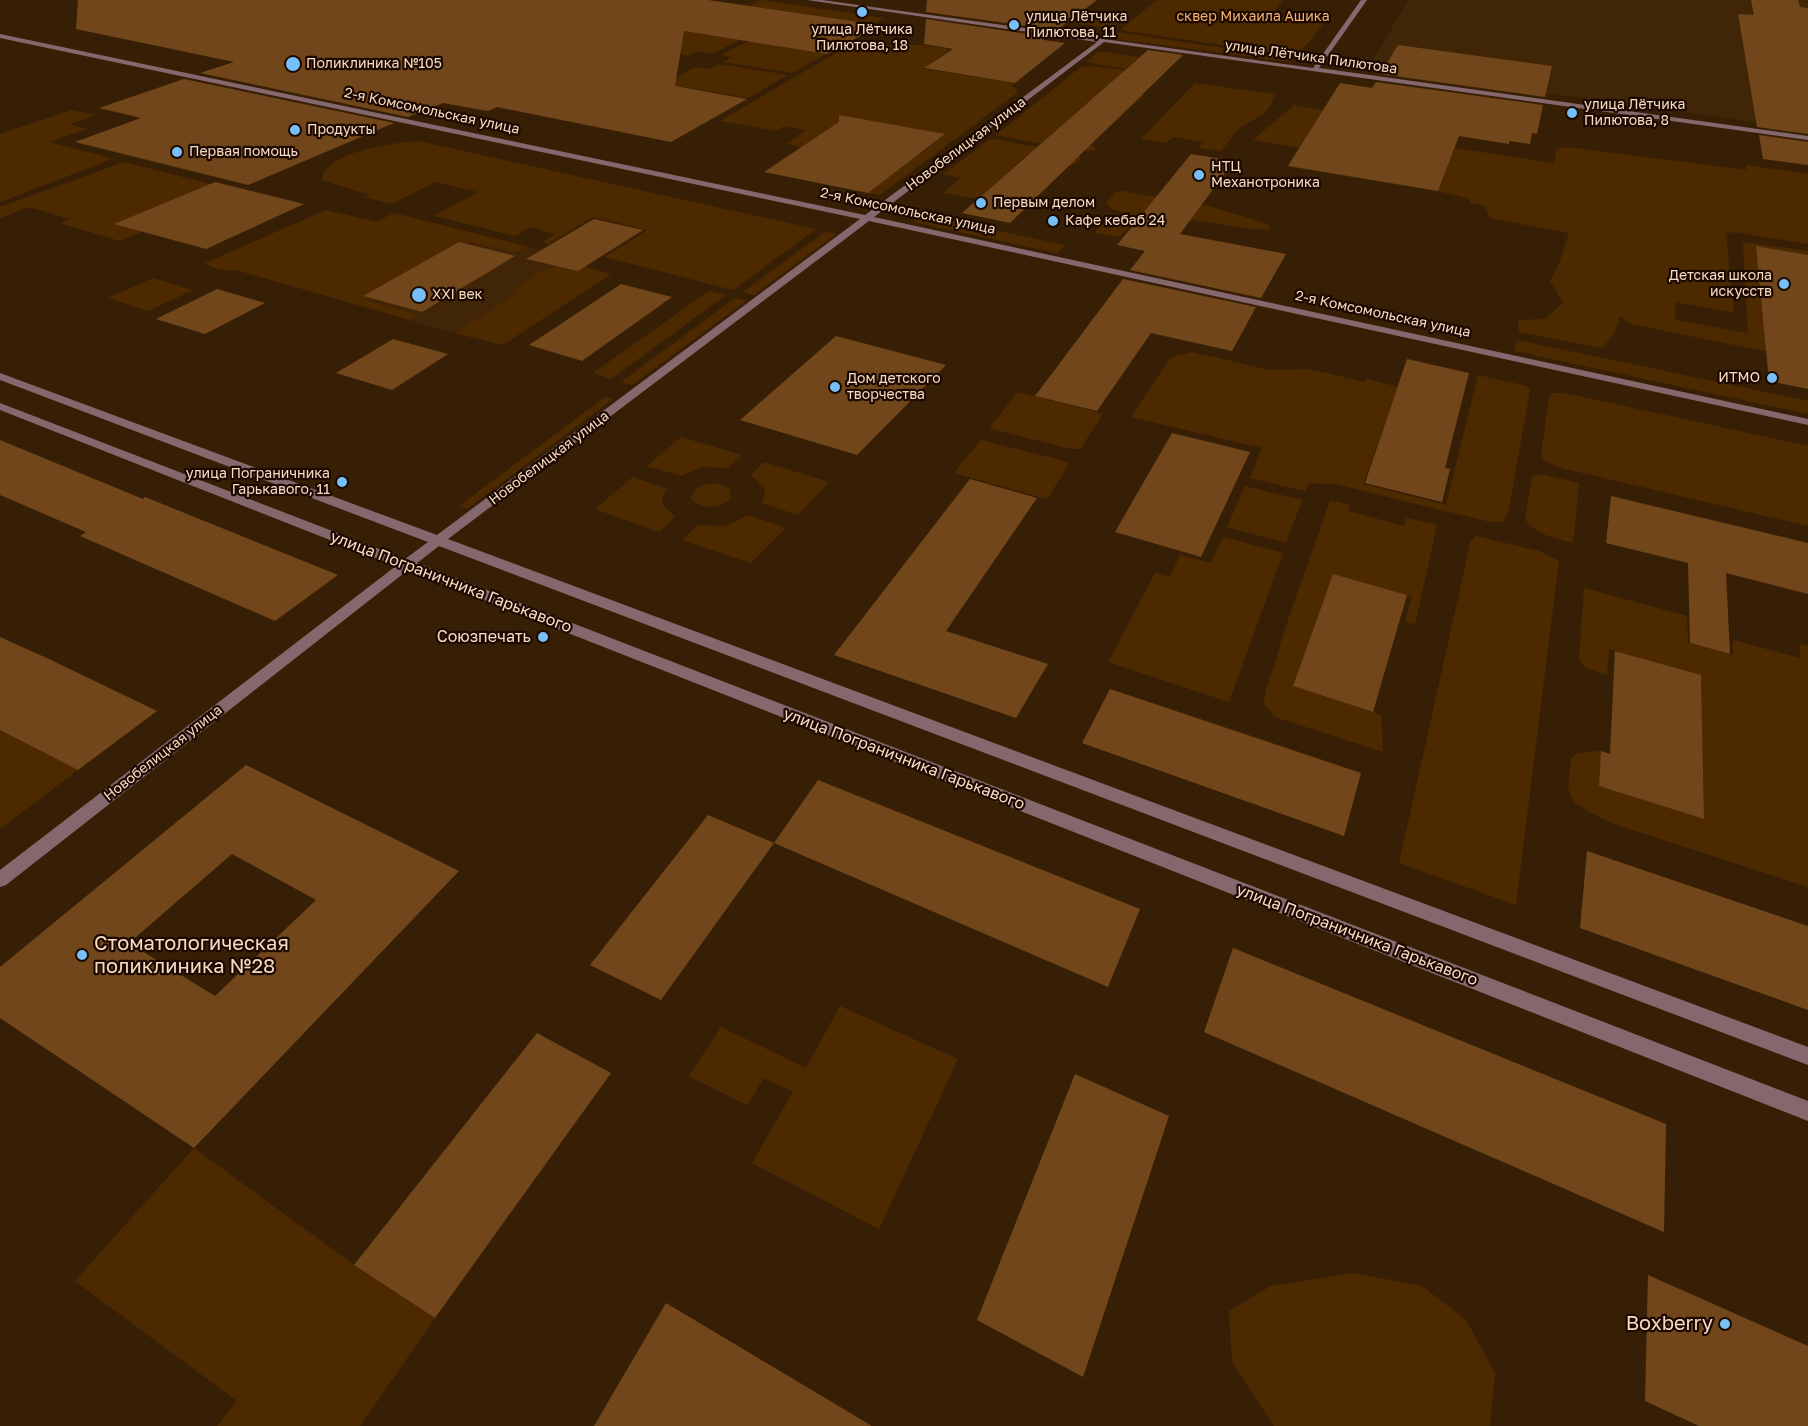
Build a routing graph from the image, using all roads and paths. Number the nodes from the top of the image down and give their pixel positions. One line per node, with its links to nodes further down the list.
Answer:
1 (810, 0): 4 (street, улица Лётчика Пилютова)
2 (1364, 0): 5 (street)
3 (0, 36): 7 (street, 2-я Комсомольская улица)
4 (1102, 41): 5 (street, улица Лётчика Пилютова); 7 (street, Новобелицкая улица)
5 (1315, 70): 6 (street, улица Лётчика Пилютова)
6 (1808, 138)
7 (868, 218): 10 (street, 2-я Комсомольская улица); 11 (street, Новобелицкая улица)
8 (0, 376): 11 (street, улица Пограничника Гарькавого)
9 (0, 406): 12 (street, улица Пограничника Гарькавого)
10 (1808, 422)
11 (438, 541): 12 (street, Новобелицкая улица); 14 (street, улица Пограничника Гарькавого)
12 (407, 564): 13 (street, Новобелицкая улица); 15 (street, улица Пограничника Гарькавого)
13 (0, 880)
14 (1808, 1056)
15 (1808, 1111)

